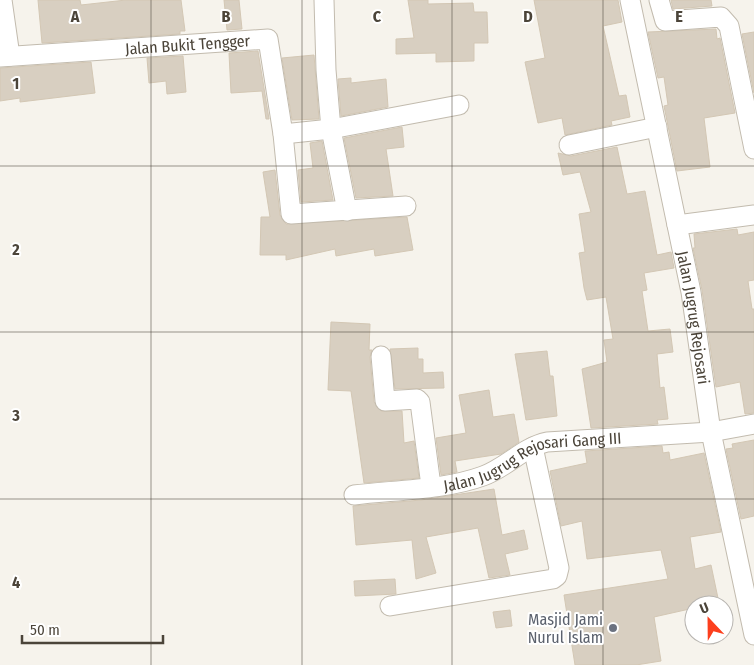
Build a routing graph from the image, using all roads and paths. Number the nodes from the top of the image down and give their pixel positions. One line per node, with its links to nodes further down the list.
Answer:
1 (2, 0): 5 (street, Jalan Bukit Tengger)
2 (324, 0): 8 (street)
3 (630, 0): 7 (street, Jalan Jugrug Rejosari)
4 (659, 0): 11 (street)
5 (5, 56): 9 (street, Jalan Bukit Tengger)
6 (459, 105): 8 (street)
7 (657, 127): 10 (street); 15 (street, Jalan Jugrug Rejosari)
8 (331, 129): 9 (street); 13 (street)
9 (283, 134): 13 (street, Jalan Bukit Tengger)
10 (568, 145)
11 (754, 149)
12 (406, 206): 13 (street, Jalan Bukit Tengger)
13 (346, 211)
14 (754, 215): 15 (street)
15 (677, 225): 18 (street, Jalan Jugrug Rejosari)
16 (381, 356): 20 (street)
17 (754, 424): 18 (street, Jalan Jugrug Rejosari Gang III)
18 (711, 432): 19 (street, Jalan Jugrug Rejosari Gang III); 23 (street, Jalan Jugrug Rejosari)
19 (533, 447): 20 (street, Jalan Jugrug Rejosari Gang III); 22 (street)
20 (431, 486): 21 (street, Jalan Jugrug Rejosari Gang III)
21 (354, 494)
22 (390, 606)
23 (754, 635)

